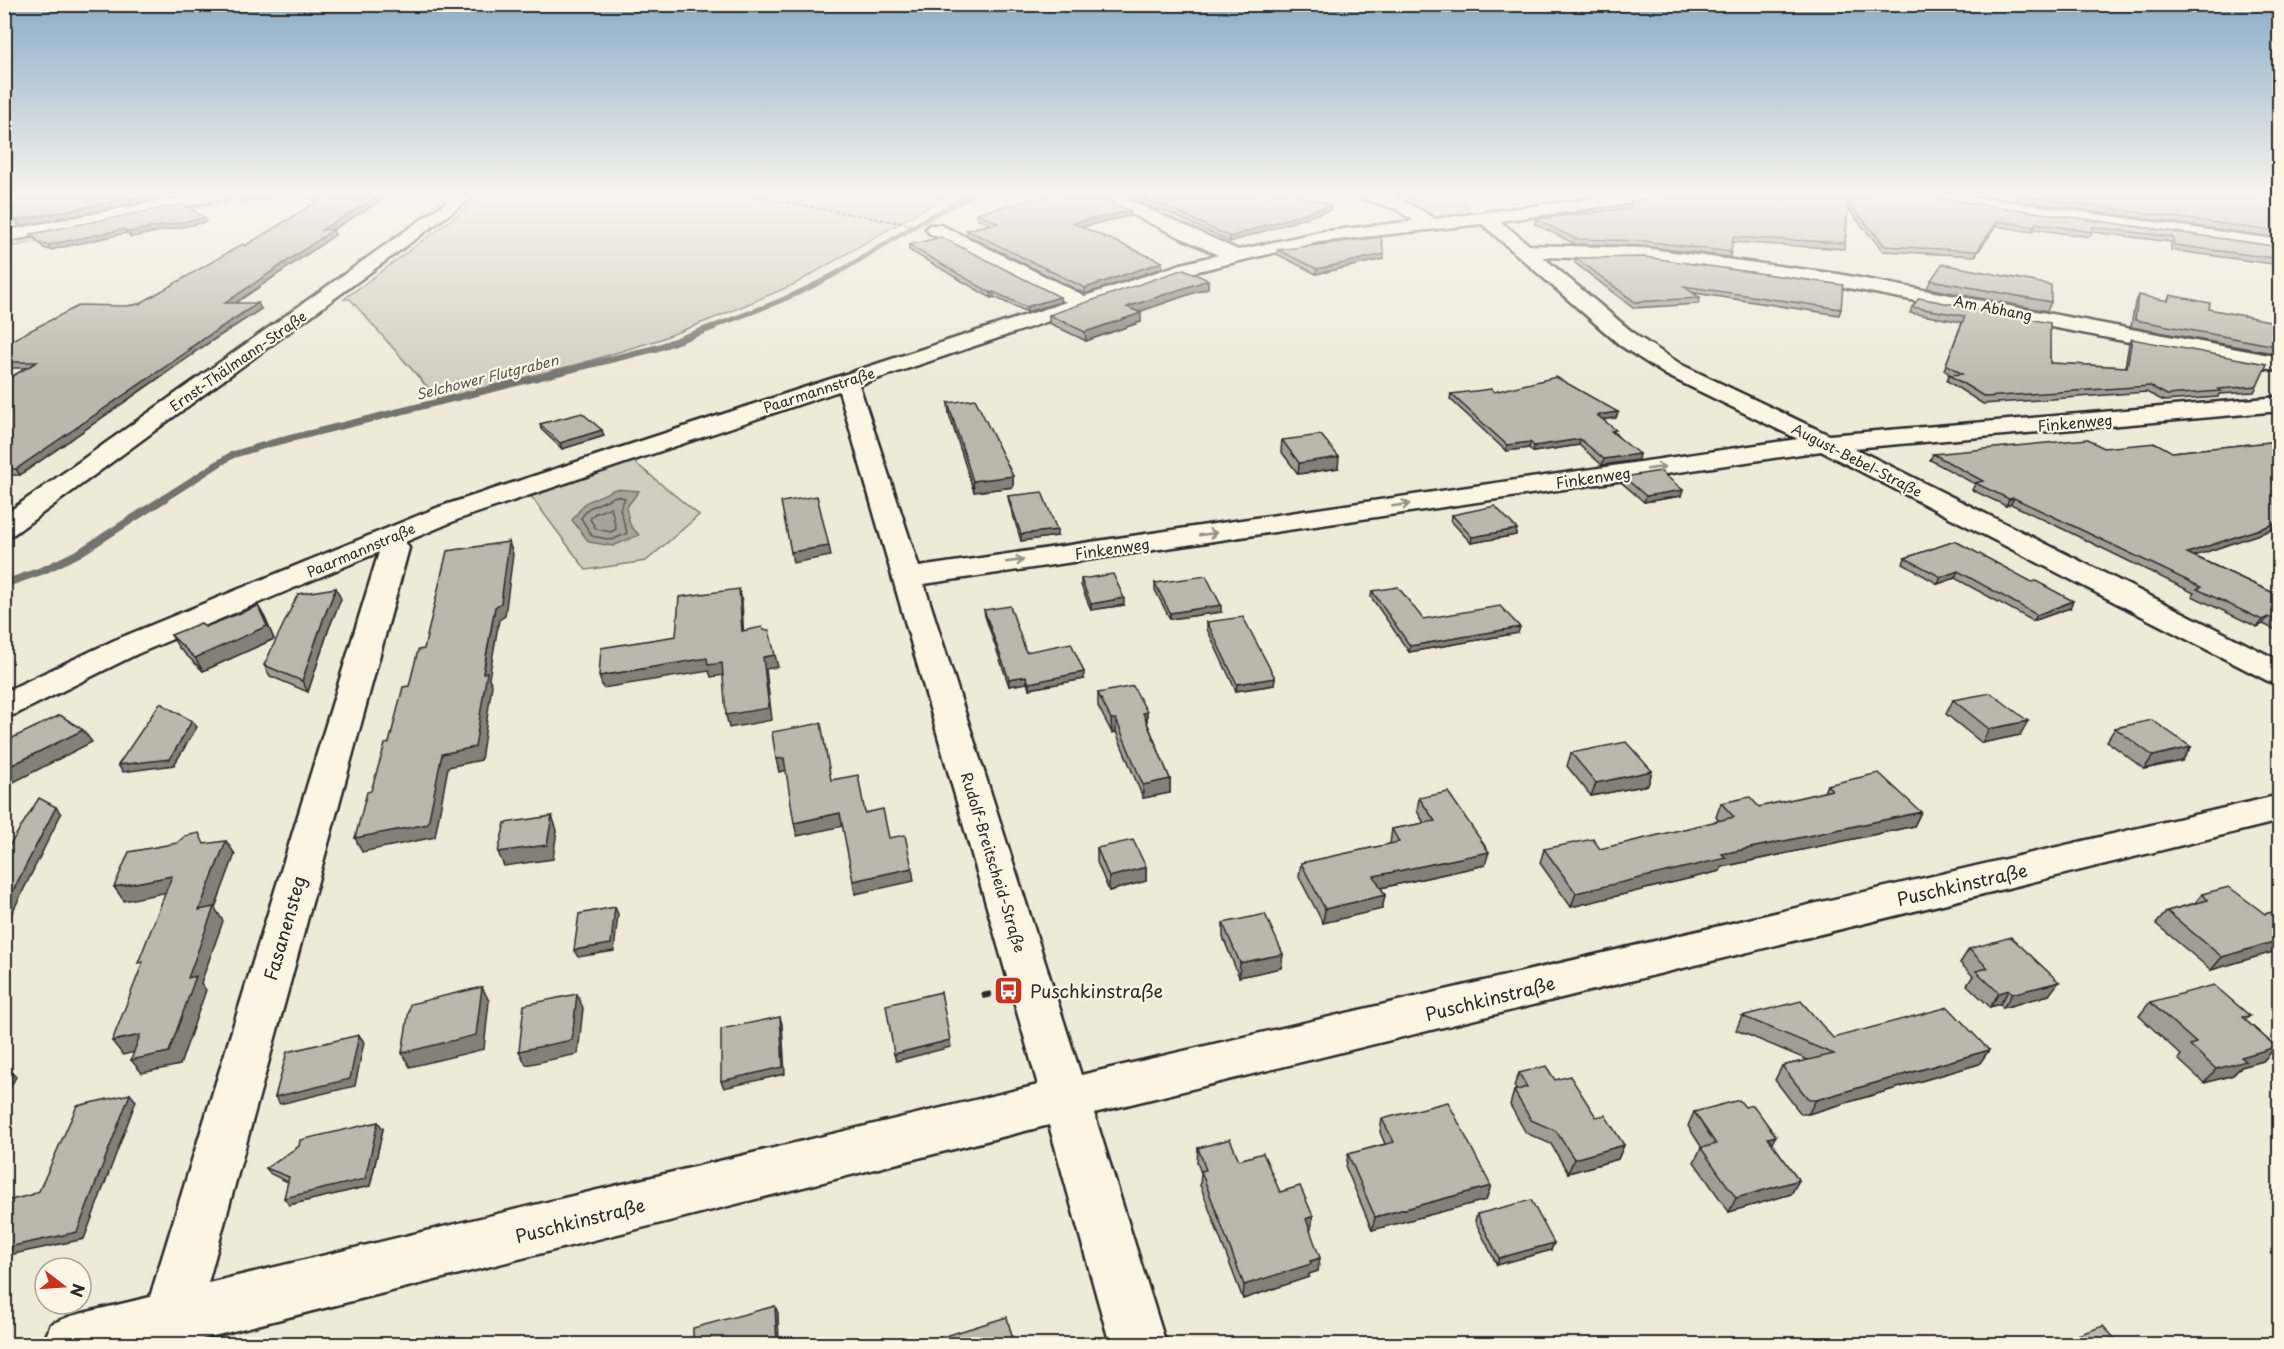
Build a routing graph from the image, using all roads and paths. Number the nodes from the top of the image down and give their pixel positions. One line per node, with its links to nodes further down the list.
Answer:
1 (382, 256): 11 (street, Ernst-Thälmann-Straße)
2 (989, 256): 6 (street)
3 (1235, 256): 6 (street, Paarmannstraße)
4 (1533, 256): 10 (street, August-Bebel-Straße)
5 (1657, 256): 7 (street, Am Abhang)
6 (1082, 302): 8 (street, Paarmannstraße)
7 (2280, 364)
8 (843, 382): 12 (street, Paarmannstraße); 13 (street, Rudolf-Breitscheid-Straße)
9 (2280, 404): 10 (street, Finkenweg)
10 (1825, 443): 13 (street, Finkenweg, one-way to 10); 14 (street, August-Bebel-Straße)
11 (4, 528)
12 (384, 541): 15 (street, Paarmannstraße); 18 (street, Fasanensteg)
13 (909, 577): 17 (street, Rudolf-Breitscheid-Straße)
14 (2280, 674)
15 (4, 706)
16 (2280, 808): 17 (street, Puschkinstraße)
17 (1067, 1099): 18 (street, Puschkinstraße); 20 (street, Rudolf-Breitscheid-Straße)
18 (170, 1322): 19 (street, Puschkinstraße)
19 (71, 1344)
20 (1138, 1344)

